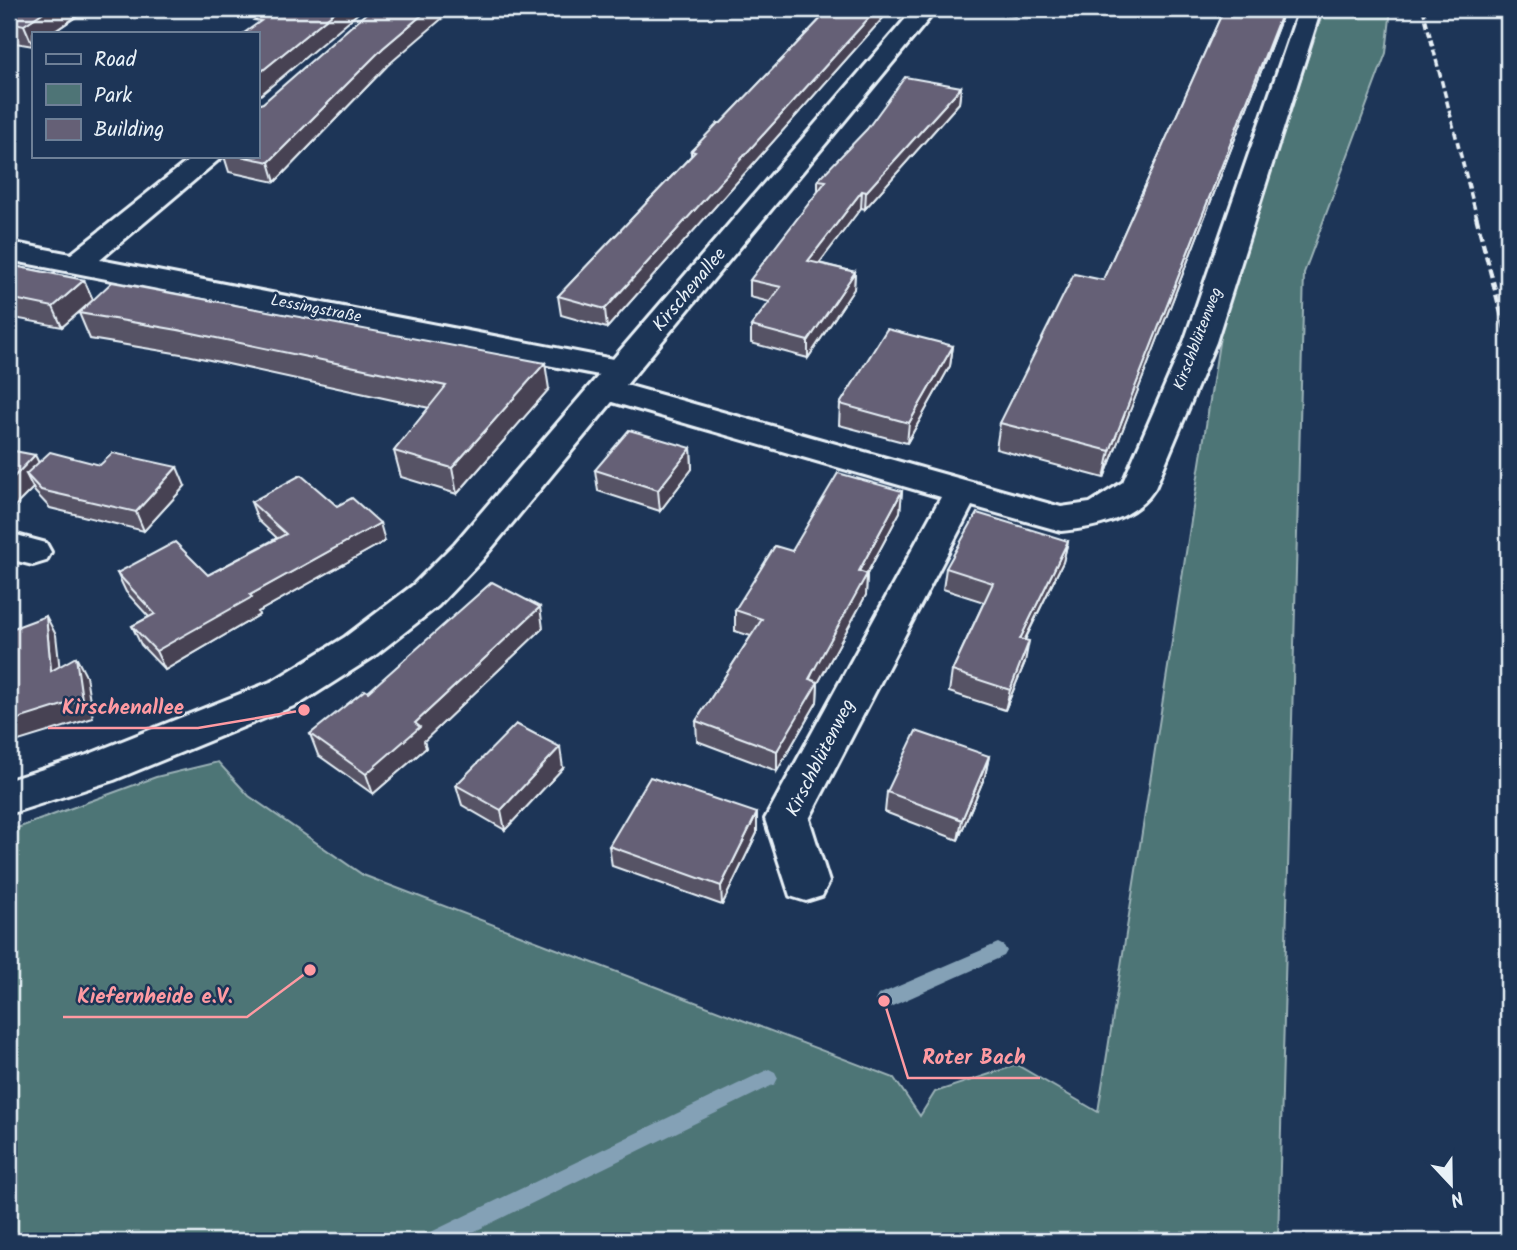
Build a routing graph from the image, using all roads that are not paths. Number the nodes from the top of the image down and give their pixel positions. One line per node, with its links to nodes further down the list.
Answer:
1 (926, 9): 6 (street, Kirschenallee)
2 (1310, 9): 7 (street, Kirschblütenweg)
3 (208, 158): 5 (street)
4 (9, 251): 5 (street, Lessingstraße)
5 (77, 264): 6 (street, Lessingstraße)
6 (614, 380): 7 (street, Kirschblütenweg); 8 (street, Kirschenallee)
7 (962, 491): 9 (street, Kirschblütenweg)
8 (9, 797)
9 (806, 882)

